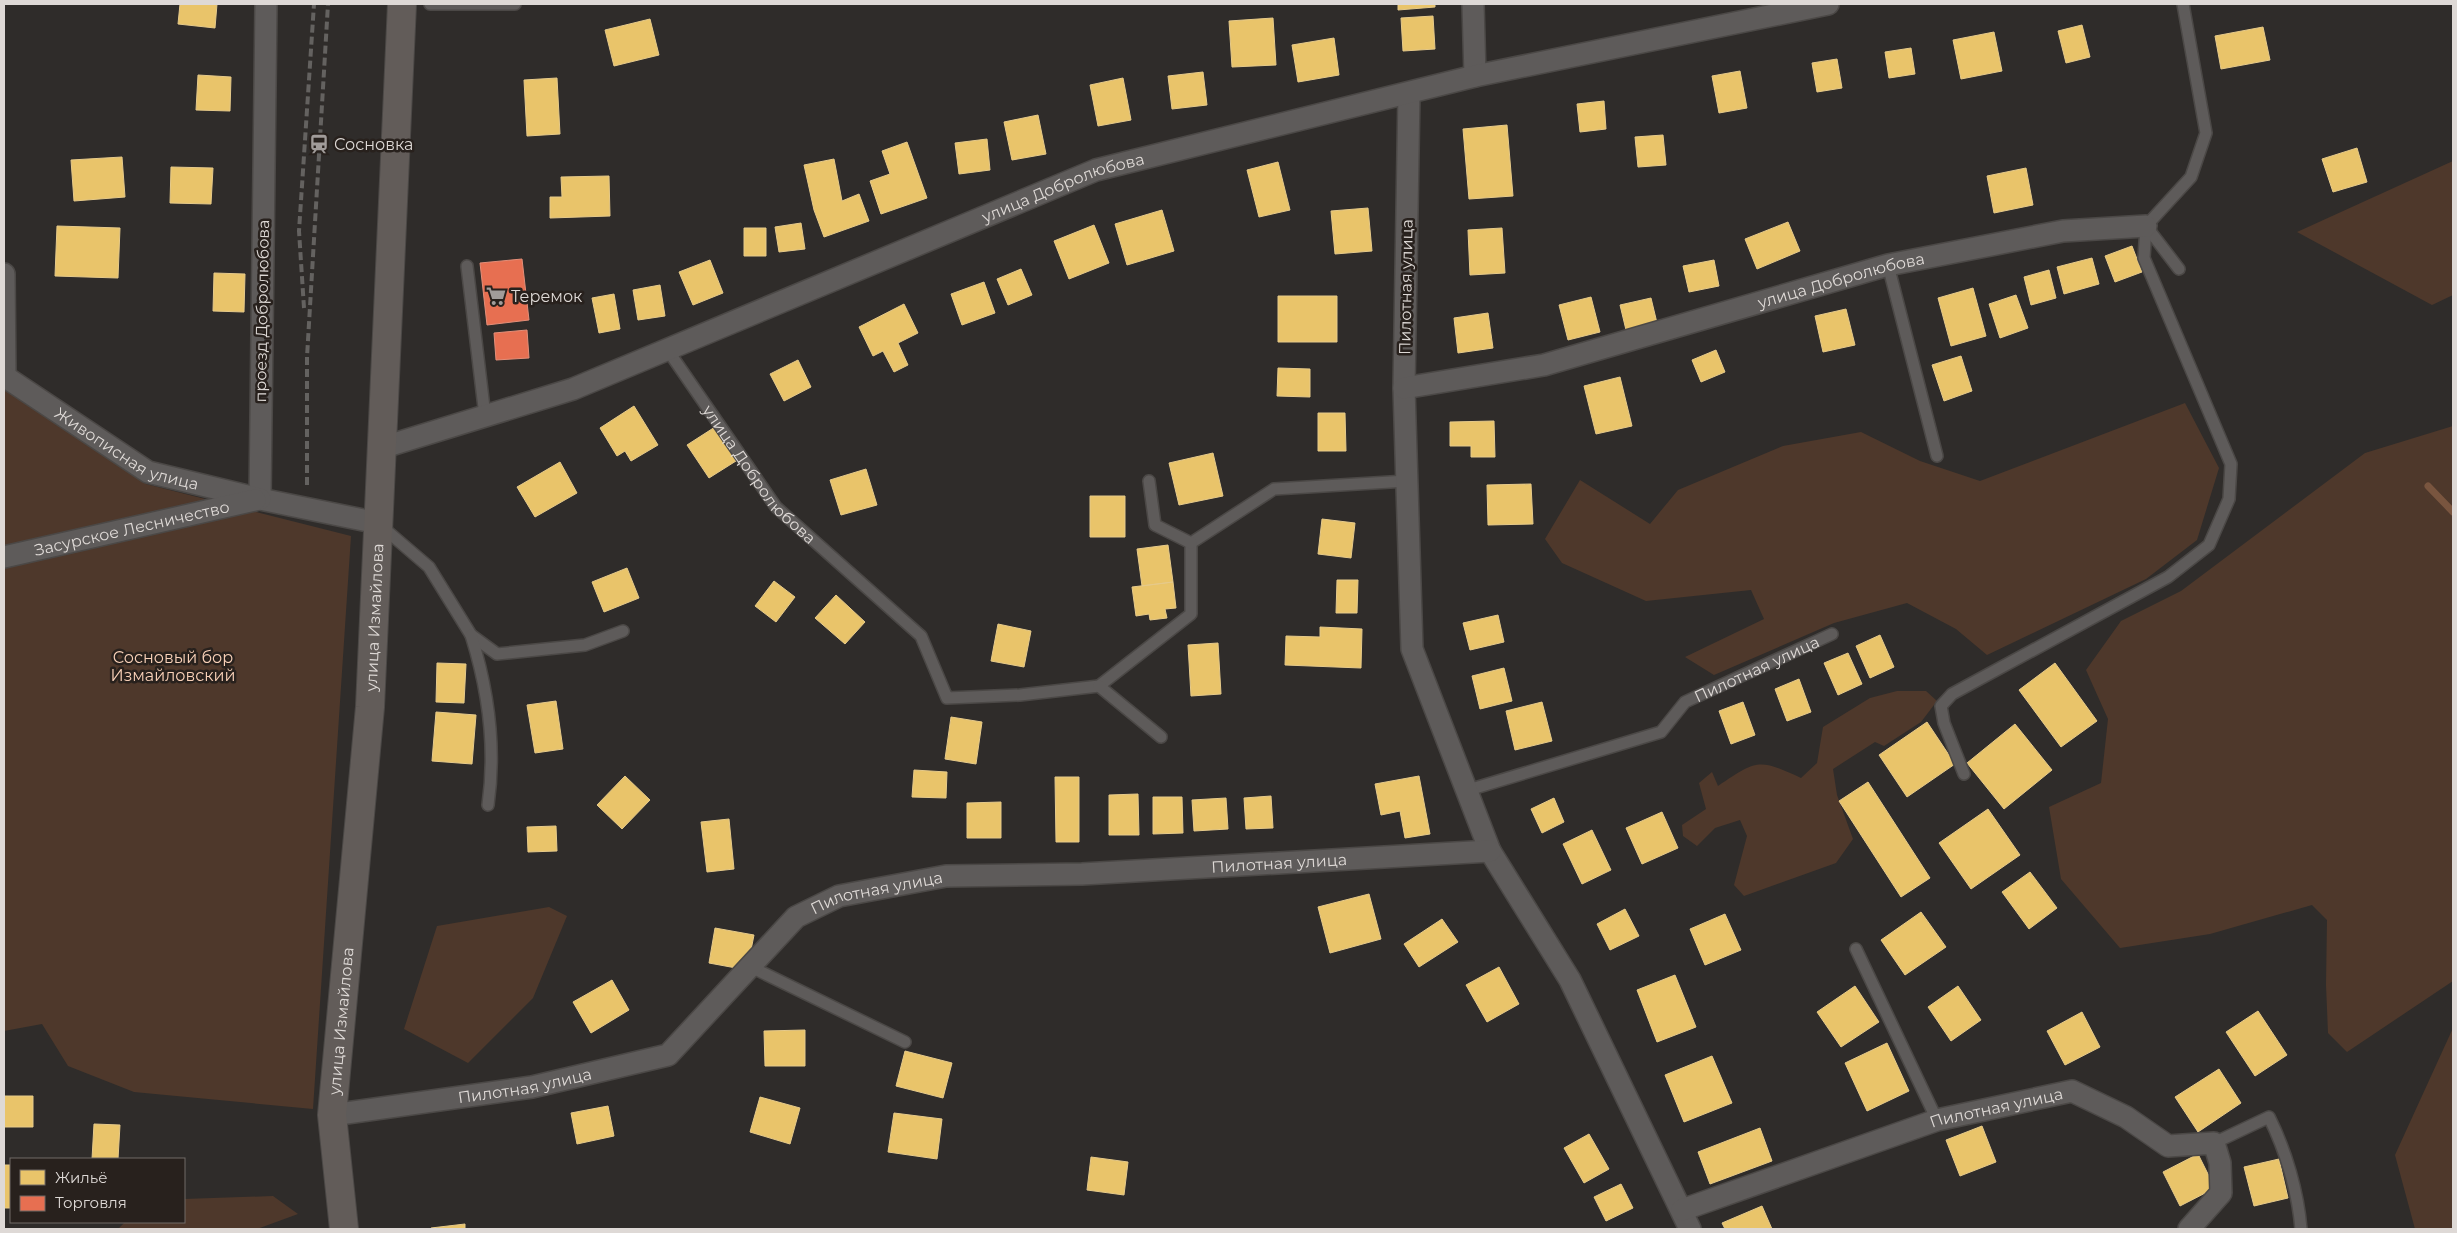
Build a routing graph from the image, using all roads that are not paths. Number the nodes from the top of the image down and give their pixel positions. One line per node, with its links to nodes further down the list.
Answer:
1 (266, 4): 23 (street, проезд Добролюбова)
2 (402, 4): 19 (main road, улица Измайлова)
3 (430, 4): 4 (lane)
4 (515, 4)
5 (1473, 4): 8 (street)
6 (1828, 4): 8 (street, улица Добролюбова)
7 (2183, 4): 10 (lane)
8 (1475, 76): 9 (street, улица Добролюбова)
9 (1409, 93): 15 (street, улица Добролюбова); 17 (street, Пилотная улица)
10 (2146, 226): 11 (street, улица Добролюбова); 13 (lane); 32 (lane)
11 (1888, 265): 17 (street, улица Добролюбова); 20 (lane)
12 (467, 266): 18 (lane)
13 (2179, 269)
14 (4, 274): 16 (street)
15 (667, 349): 18 (street, улица Добролюбова); 30 (lane, улица Добролюбова)
16 (4, 376): 23 (street, Живописная улица)
17 (1404, 388): 22 (street, Пилотная улица)
18 (485, 416): 19 (street, улица Добролюбова)
19 (382, 448): 24 (main road, улица Измайлова)
20 (1938, 456)
21 (1149, 481): 25 (lane)
22 (1407, 481): 25 (lane); 33 (street, Пилотная улица)
23 (260, 499): 24 (street); 26 (street, Засурское Лесничество)
24 (378, 523): 29 (lane); 39 (main road, улица Измайлова)
25 (1191, 544): 30 (lane)
26 (4, 557)
27 (623, 631): 29 (lane)
28 (1832, 634): 33 (lane, Пилотная улица)
29 (472, 635): 34 (lane)
30 (1099, 686): 31 (lane)
31 (1161, 737)
32 (1964, 774)
33 (1465, 791): 35 (street, Пилотная улица)
34 (488, 804)
35 (1490, 851): 37 (street, Пилотная улица); 42 (street, Пилотная улица)
36 (1856, 949): 40 (lane)
37 (751, 967): 38 (lane); 39 (street, Пилотная улица)
38 (905, 1042)
39 (332, 1115): 43 (main road, улица Измайлова)
40 (1936, 1120): 41 (street, Пилотная улица); 42 (street, Пилотная улица)
41 (2214, 1143): 44 (street); 45 (lane)
42 (1686, 1220)
43 (344, 1229)
44 (2189, 1229)
45 (2302, 1229)

